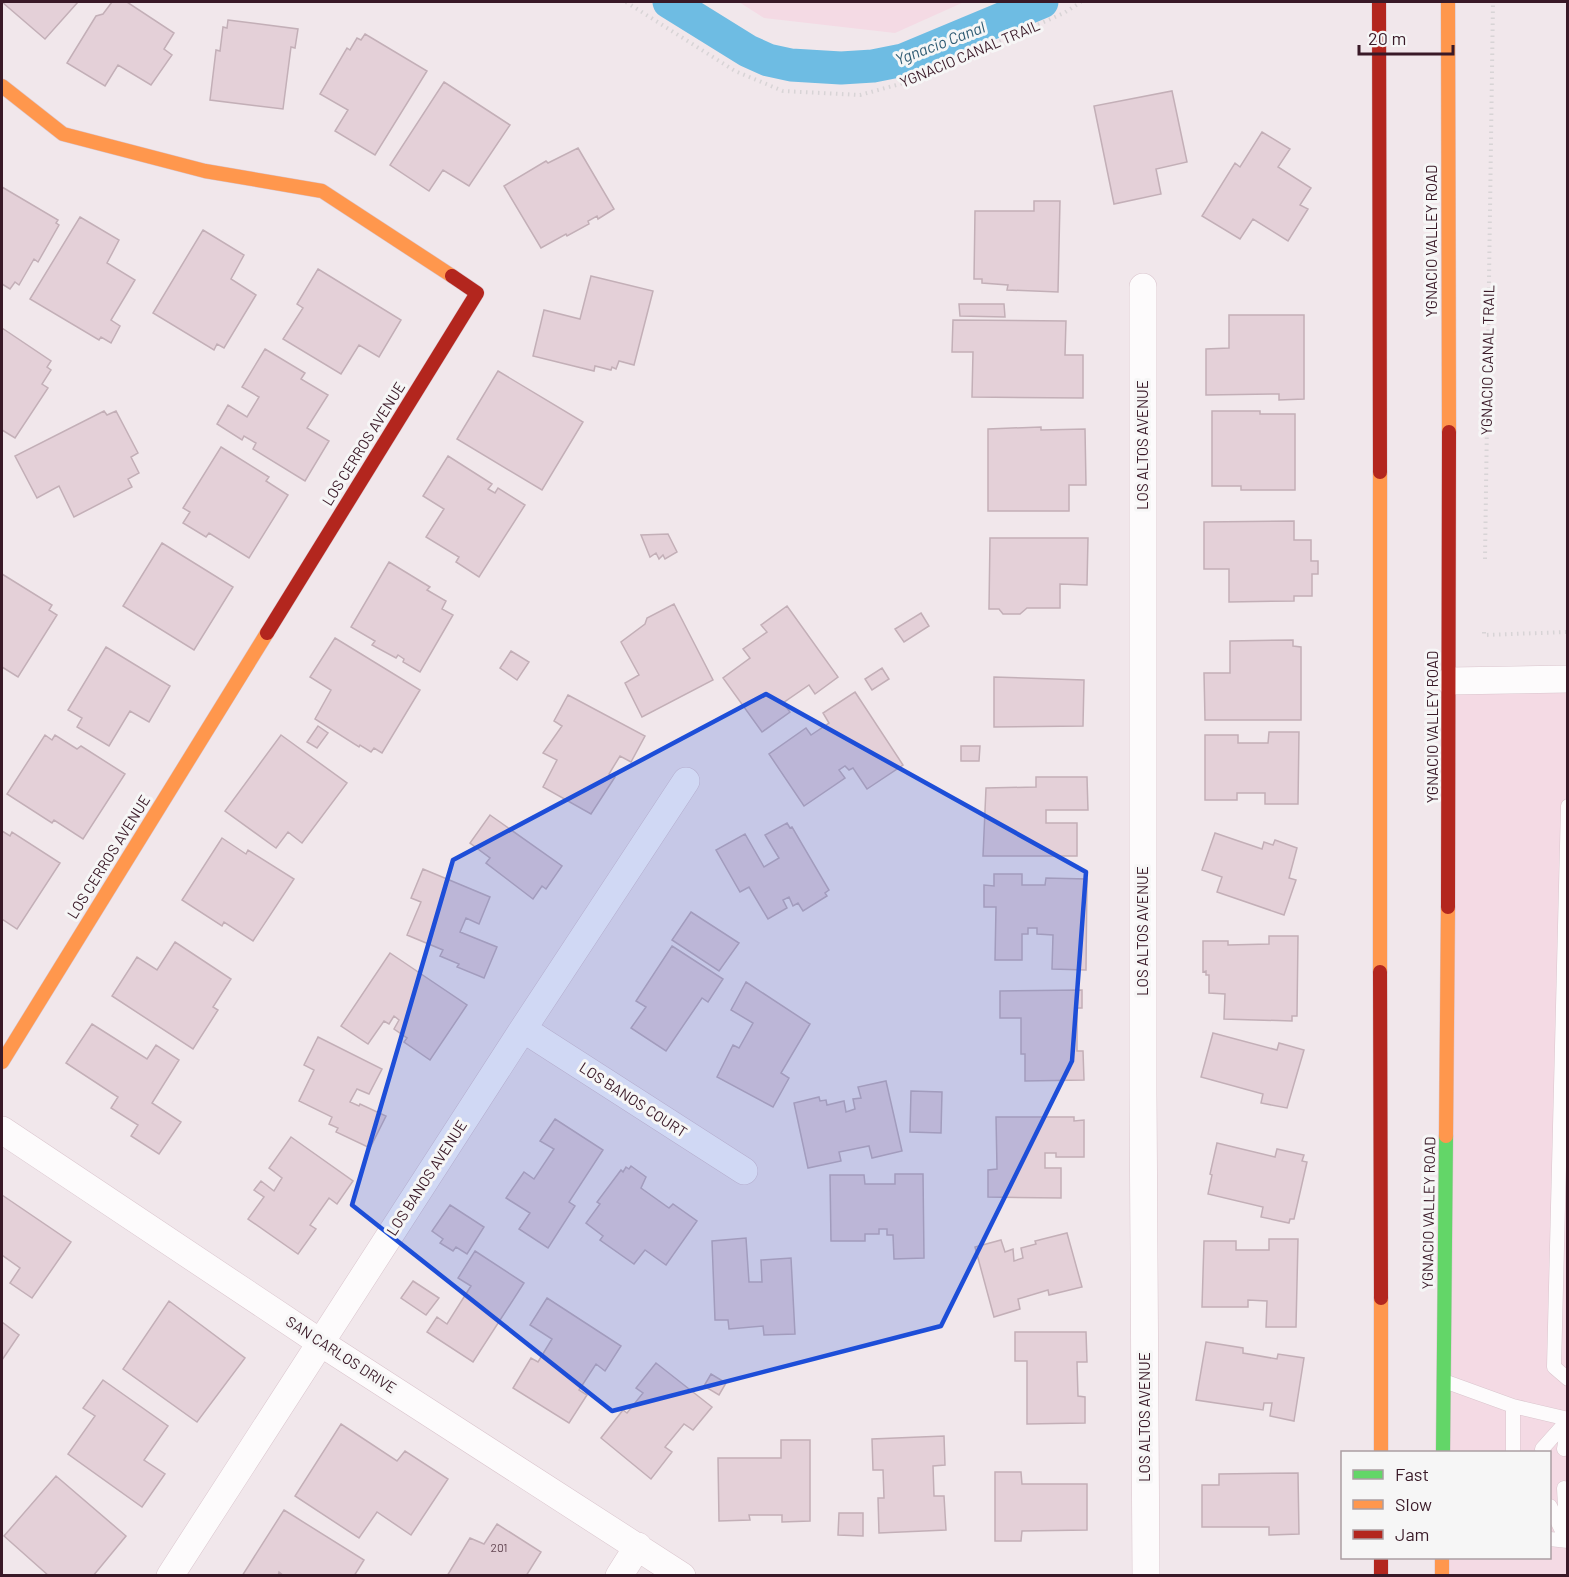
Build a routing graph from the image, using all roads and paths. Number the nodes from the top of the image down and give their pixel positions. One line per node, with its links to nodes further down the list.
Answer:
1 (626, 2): 2 (path, YGNACIO CANAL TRAIL)
2 (1082, 2)
3 (1379, 2): 30 (main road)
4 (1448, 2): 12 (main road, YGNACIO VALLEY ROAD)
5 (1493, 2): 8 (path, YGNACIO CANAL TRAIL)
6 (2, 86): 17 (main road, LOS CERROS AVENUE)
7 (1143, 287): 43 (street, LOS ALTOS AVENUE)
8 (1485, 563)
9 (1484, 623): 10 (path)
10 (1568, 632)
11 (1568, 679): 12 (street)
12 (1450, 681): 24 (main road, YGNACIO VALLEY ROAD)
13 (686, 781): 16 (street, LOS BANOS AVENUE)
14 (1568, 806): 15 (lane)
15 (1567, 867): 18 (lane)
16 (523, 1029): 20 (street, LOS BANOS COURT); 22 (street, LOS BANOS AVENUE)
17 (2, 1062)
18 (1564, 1108): 21 (lane)
19 (2, 1131): 22 (street, SAN CARLOS DRIVE)
20 (744, 1171)
21 (1563, 1218): 23 (lane)
22 (321, 1343): 37 (street, SAN CARLOS DRIVE); 40 (street, LOS BANOS AVENUE)
23 (1568, 1379)
24 (1444, 1381): 25 (lane); 31 (main road, YGNACIO VALLEY ROAD)
25 (1513, 1406): 26 (lane); 32 (lane)
26 (1568, 1420): 28 (lane)
27 (1568, 1426): 29 (lane)
28 (1542, 1449)
29 (1564, 1449)
30 (1381, 1451)
31 (1443, 1451)
32 (1513, 1451)
33 (1564, 1488): 36 (lane)
34 (1551, 1508): 36 (lane)
35 (1551, 1539): 36 (lane)
36 (1567, 1540)
37 (638, 1546): 41 (street); 42 (street, SAN CARLOS DRIVE)
38 (1382, 1559): 44 (main road)
39 (1443, 1559): 45 (main road)
40 (170, 1575)
41 (619, 1575)
42 (682, 1575)
43 (1146, 1575)
44 (1382, 1575)
45 (1442, 1575)

